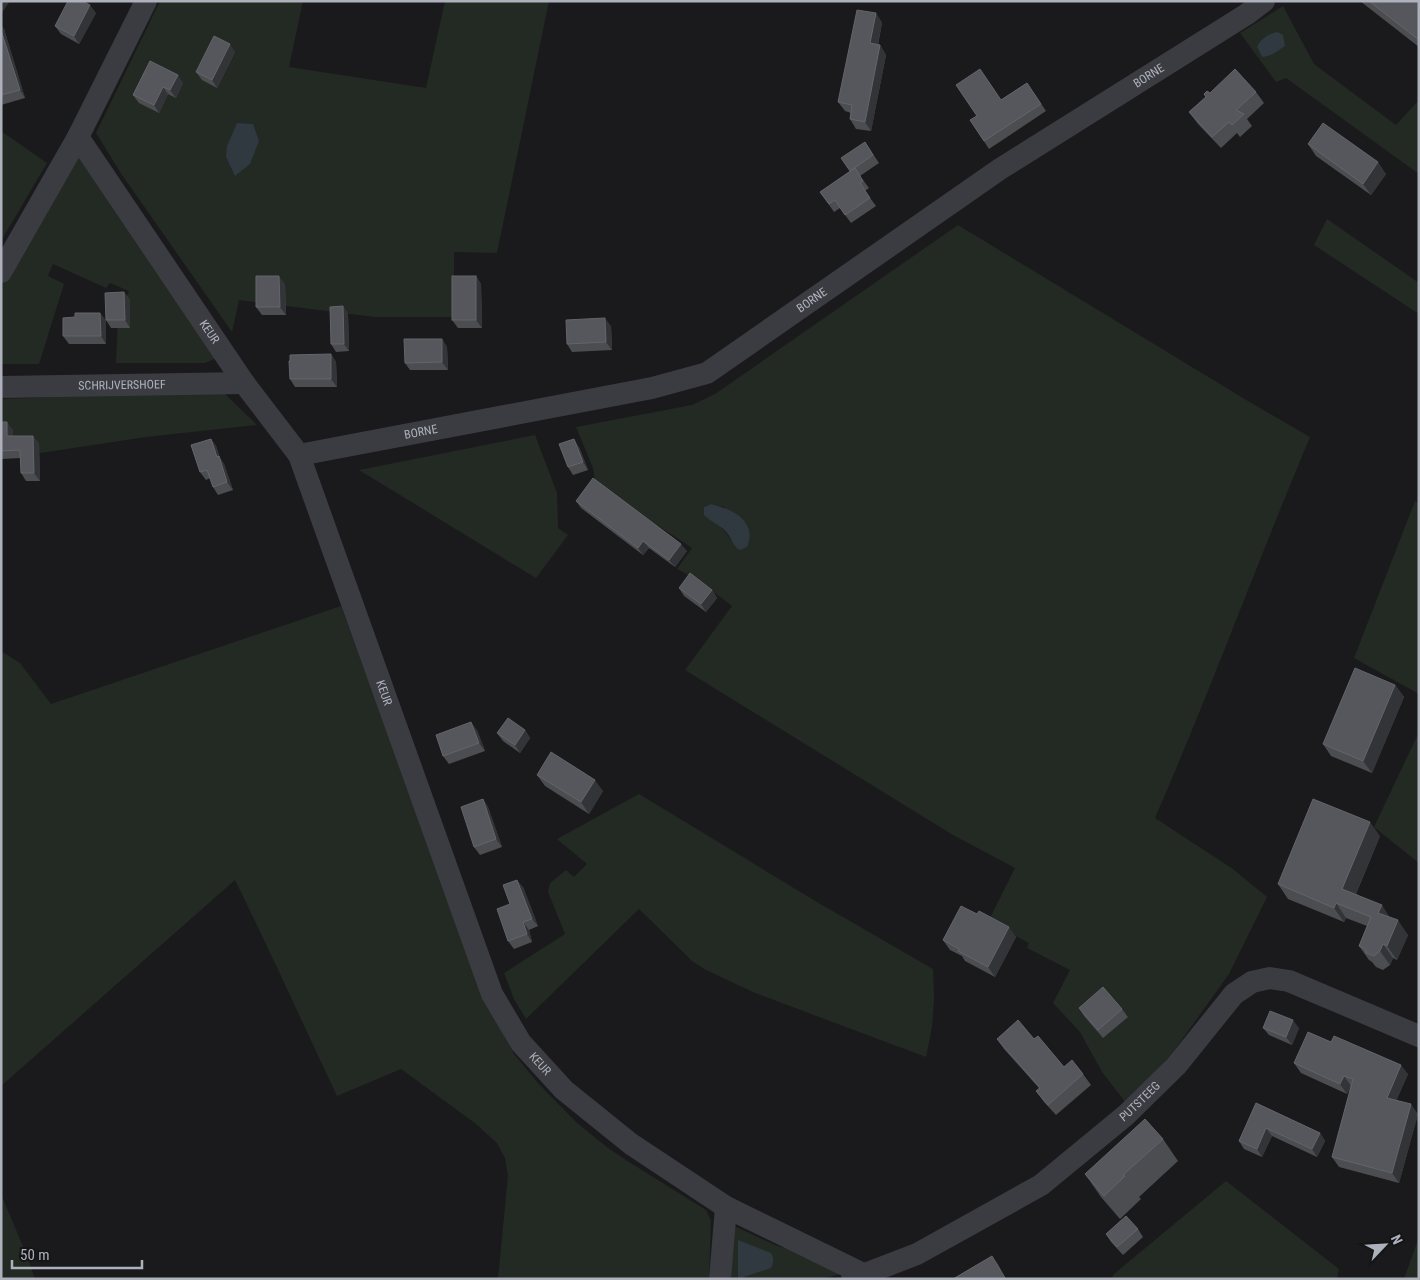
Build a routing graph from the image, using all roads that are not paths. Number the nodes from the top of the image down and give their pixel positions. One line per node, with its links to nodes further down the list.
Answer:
1 (146, 1): 3 (street)
2 (1264, 1): 7 (street, BORNE)
3 (78, 137): 4 (street); 5 (street, KEUR)
4 (1, 272)
5 (244, 382): 6 (street, SCHRIJVERSHOEF); 7 (street, KEUR)
6 (1, 387)
7 (299, 455): 9 (street, KEUR)
8 (1419, 1036): 10 (street, PUTSTEEG)
9 (726, 1207): 10 (street, KEUR); 11 (street)
10 (858, 1277)
11 (720, 1279)

